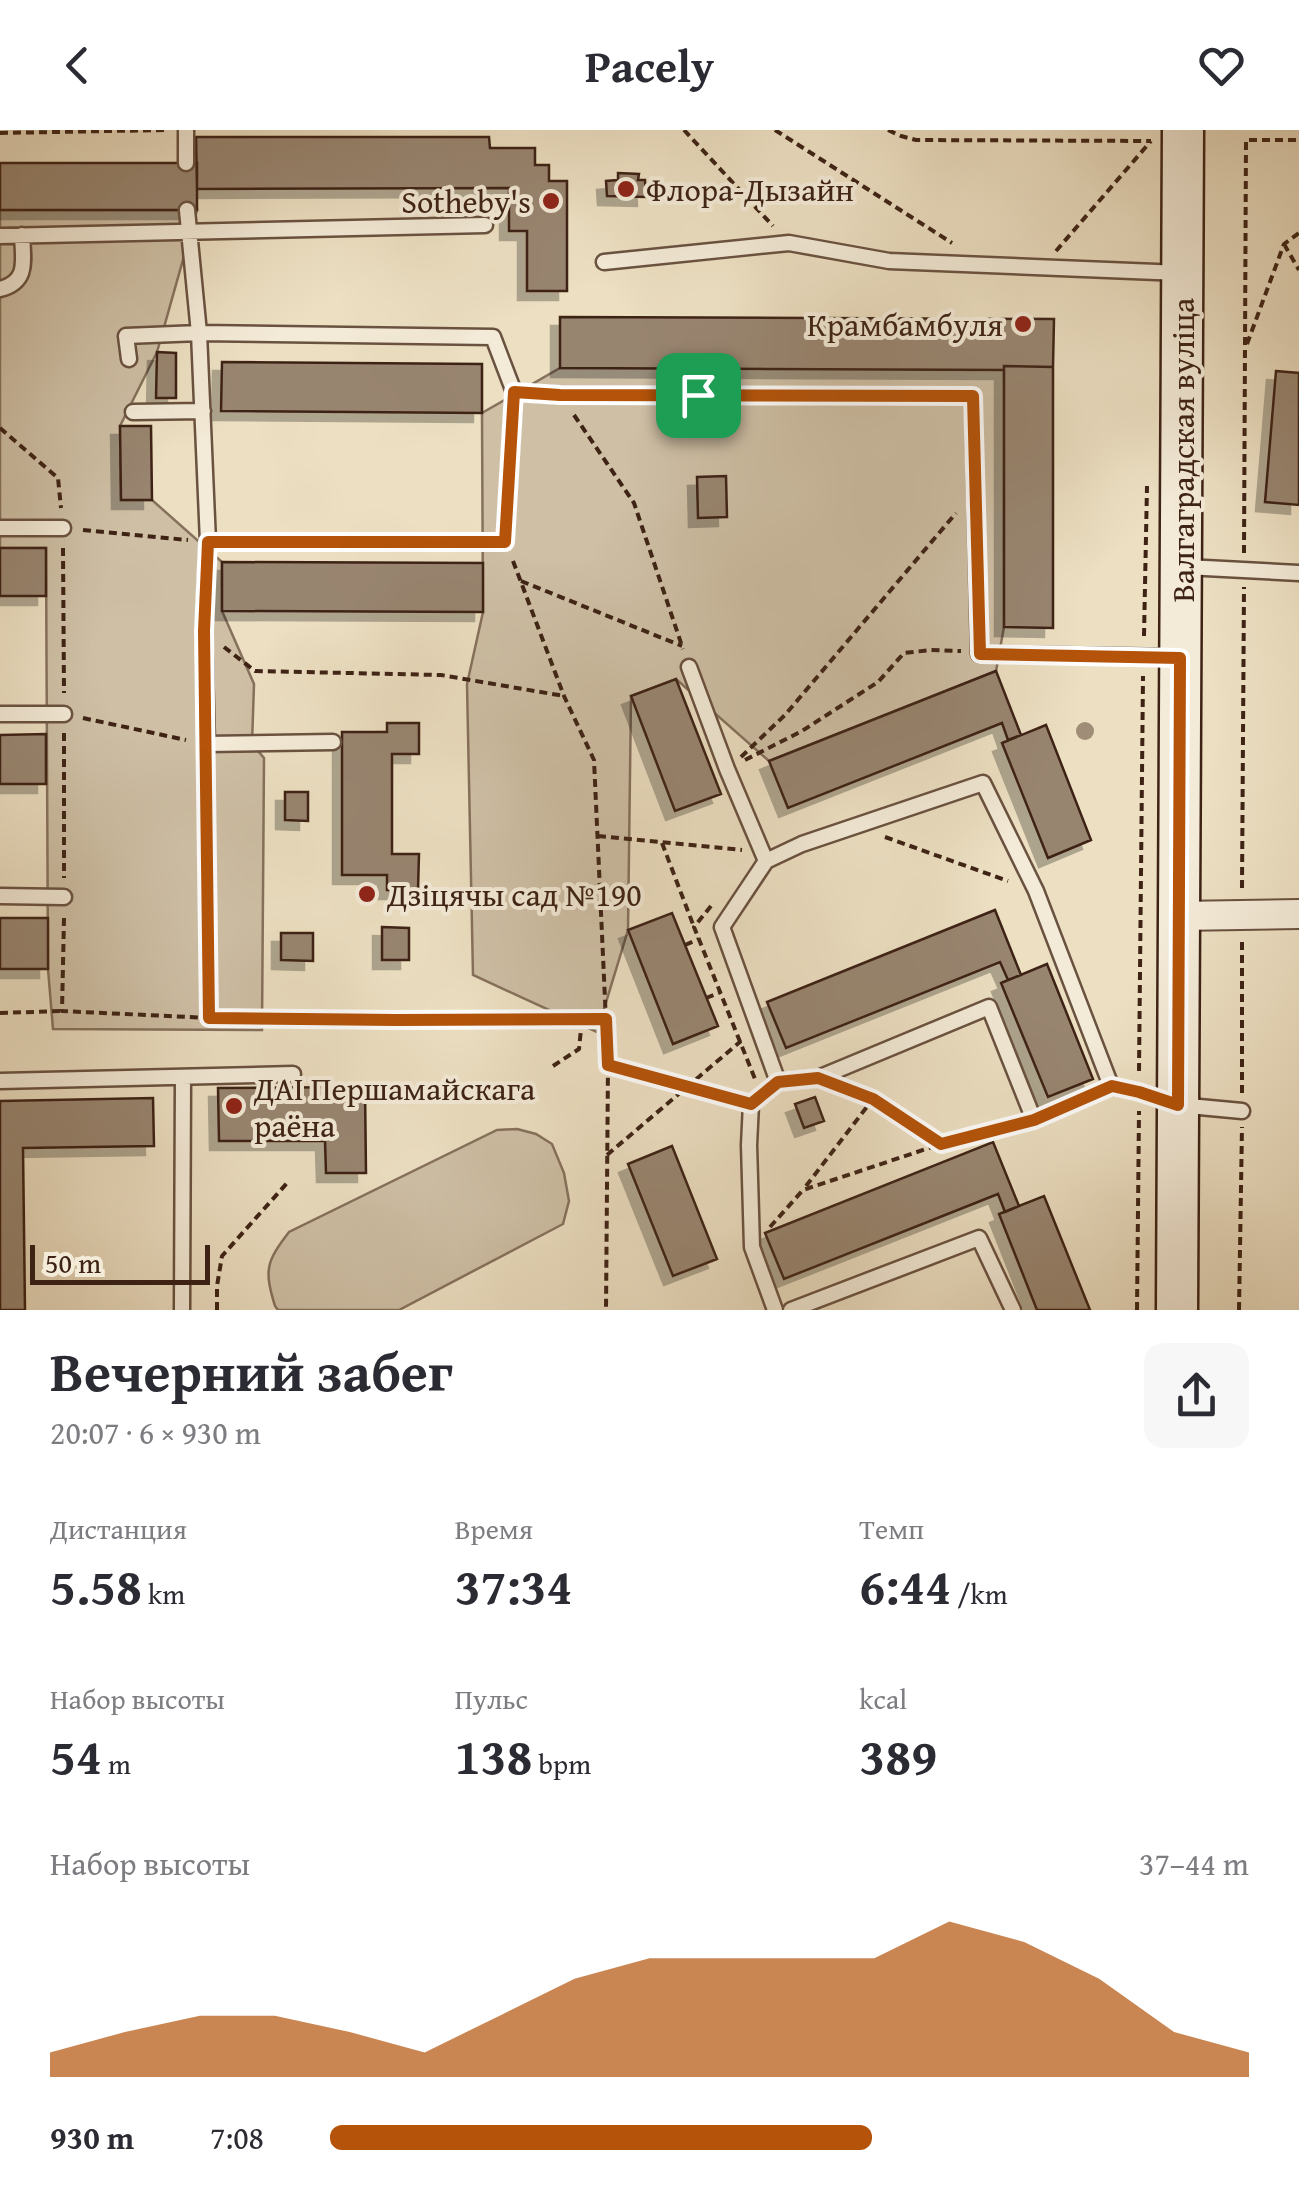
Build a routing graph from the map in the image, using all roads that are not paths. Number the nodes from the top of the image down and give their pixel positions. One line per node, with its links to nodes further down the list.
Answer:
1 (186, 130): 3 (lane)
2 (1167, 136): 10 (main road, Валгаградская вуліца)
3 (186, 163)
4 (187, 210): 6 (lane)
5 (485, 225): 6 (lane)
6 (188, 230): 7 (lane); 12 (lane)
7 (22, 235): 8 (lane); 11 (lane)
8 (0, 236)
9 (604, 262): 10 (lane)
10 (1182, 273): 20 (main road, Валгаградская вуліца)
11 (0, 289)
12 (199, 333): 13 (lane); 14 (lane); 15 (lane)
13 (129, 359)
14 (514, 392): 19 (lane); 22 (lane)
15 (202, 410): 16 (lane); 19 (lane)
16 (132, 412)
17 (0, 528): 18 (lane)
18 (64, 528)
19 (208, 542): 26 (lane)
20 (1181, 566): 21 (lane); 22 (main road, Валгаградская вуліца)
21 (1299, 572)
22 (1162, 657): 31 (main road, Валгаградская вуліца)
23 (689, 667): 27 (lane)
24 (0, 714): 25 (lane)
25 (64, 714)
26 (333, 742)
27 (764, 856): 35 (lane); 36 (lane)
28 (0, 896): 29 (lane)
29 (64, 897)
30 (1299, 914): 31 (street)
31 (1178, 916): 37 (main road, Валгаградская вуліца)
32 (293, 1074): 33 (lane)
33 (183, 1077): 34 (lane); 39 (lane)
34 (0, 1081)
35 (778, 1082): 36 (lane); 40 (lane)
36 (1112, 1086): 37 (lane)
37 (1178, 1105): 38 (lane); 43 (main road, Валгаградская вуліца)
38 (1242, 1110)
39 (182, 1310)
40 (775, 1310)
41 (790, 1310): 42 (lane)
42 (1013, 1310)
43 (1177, 1310)

